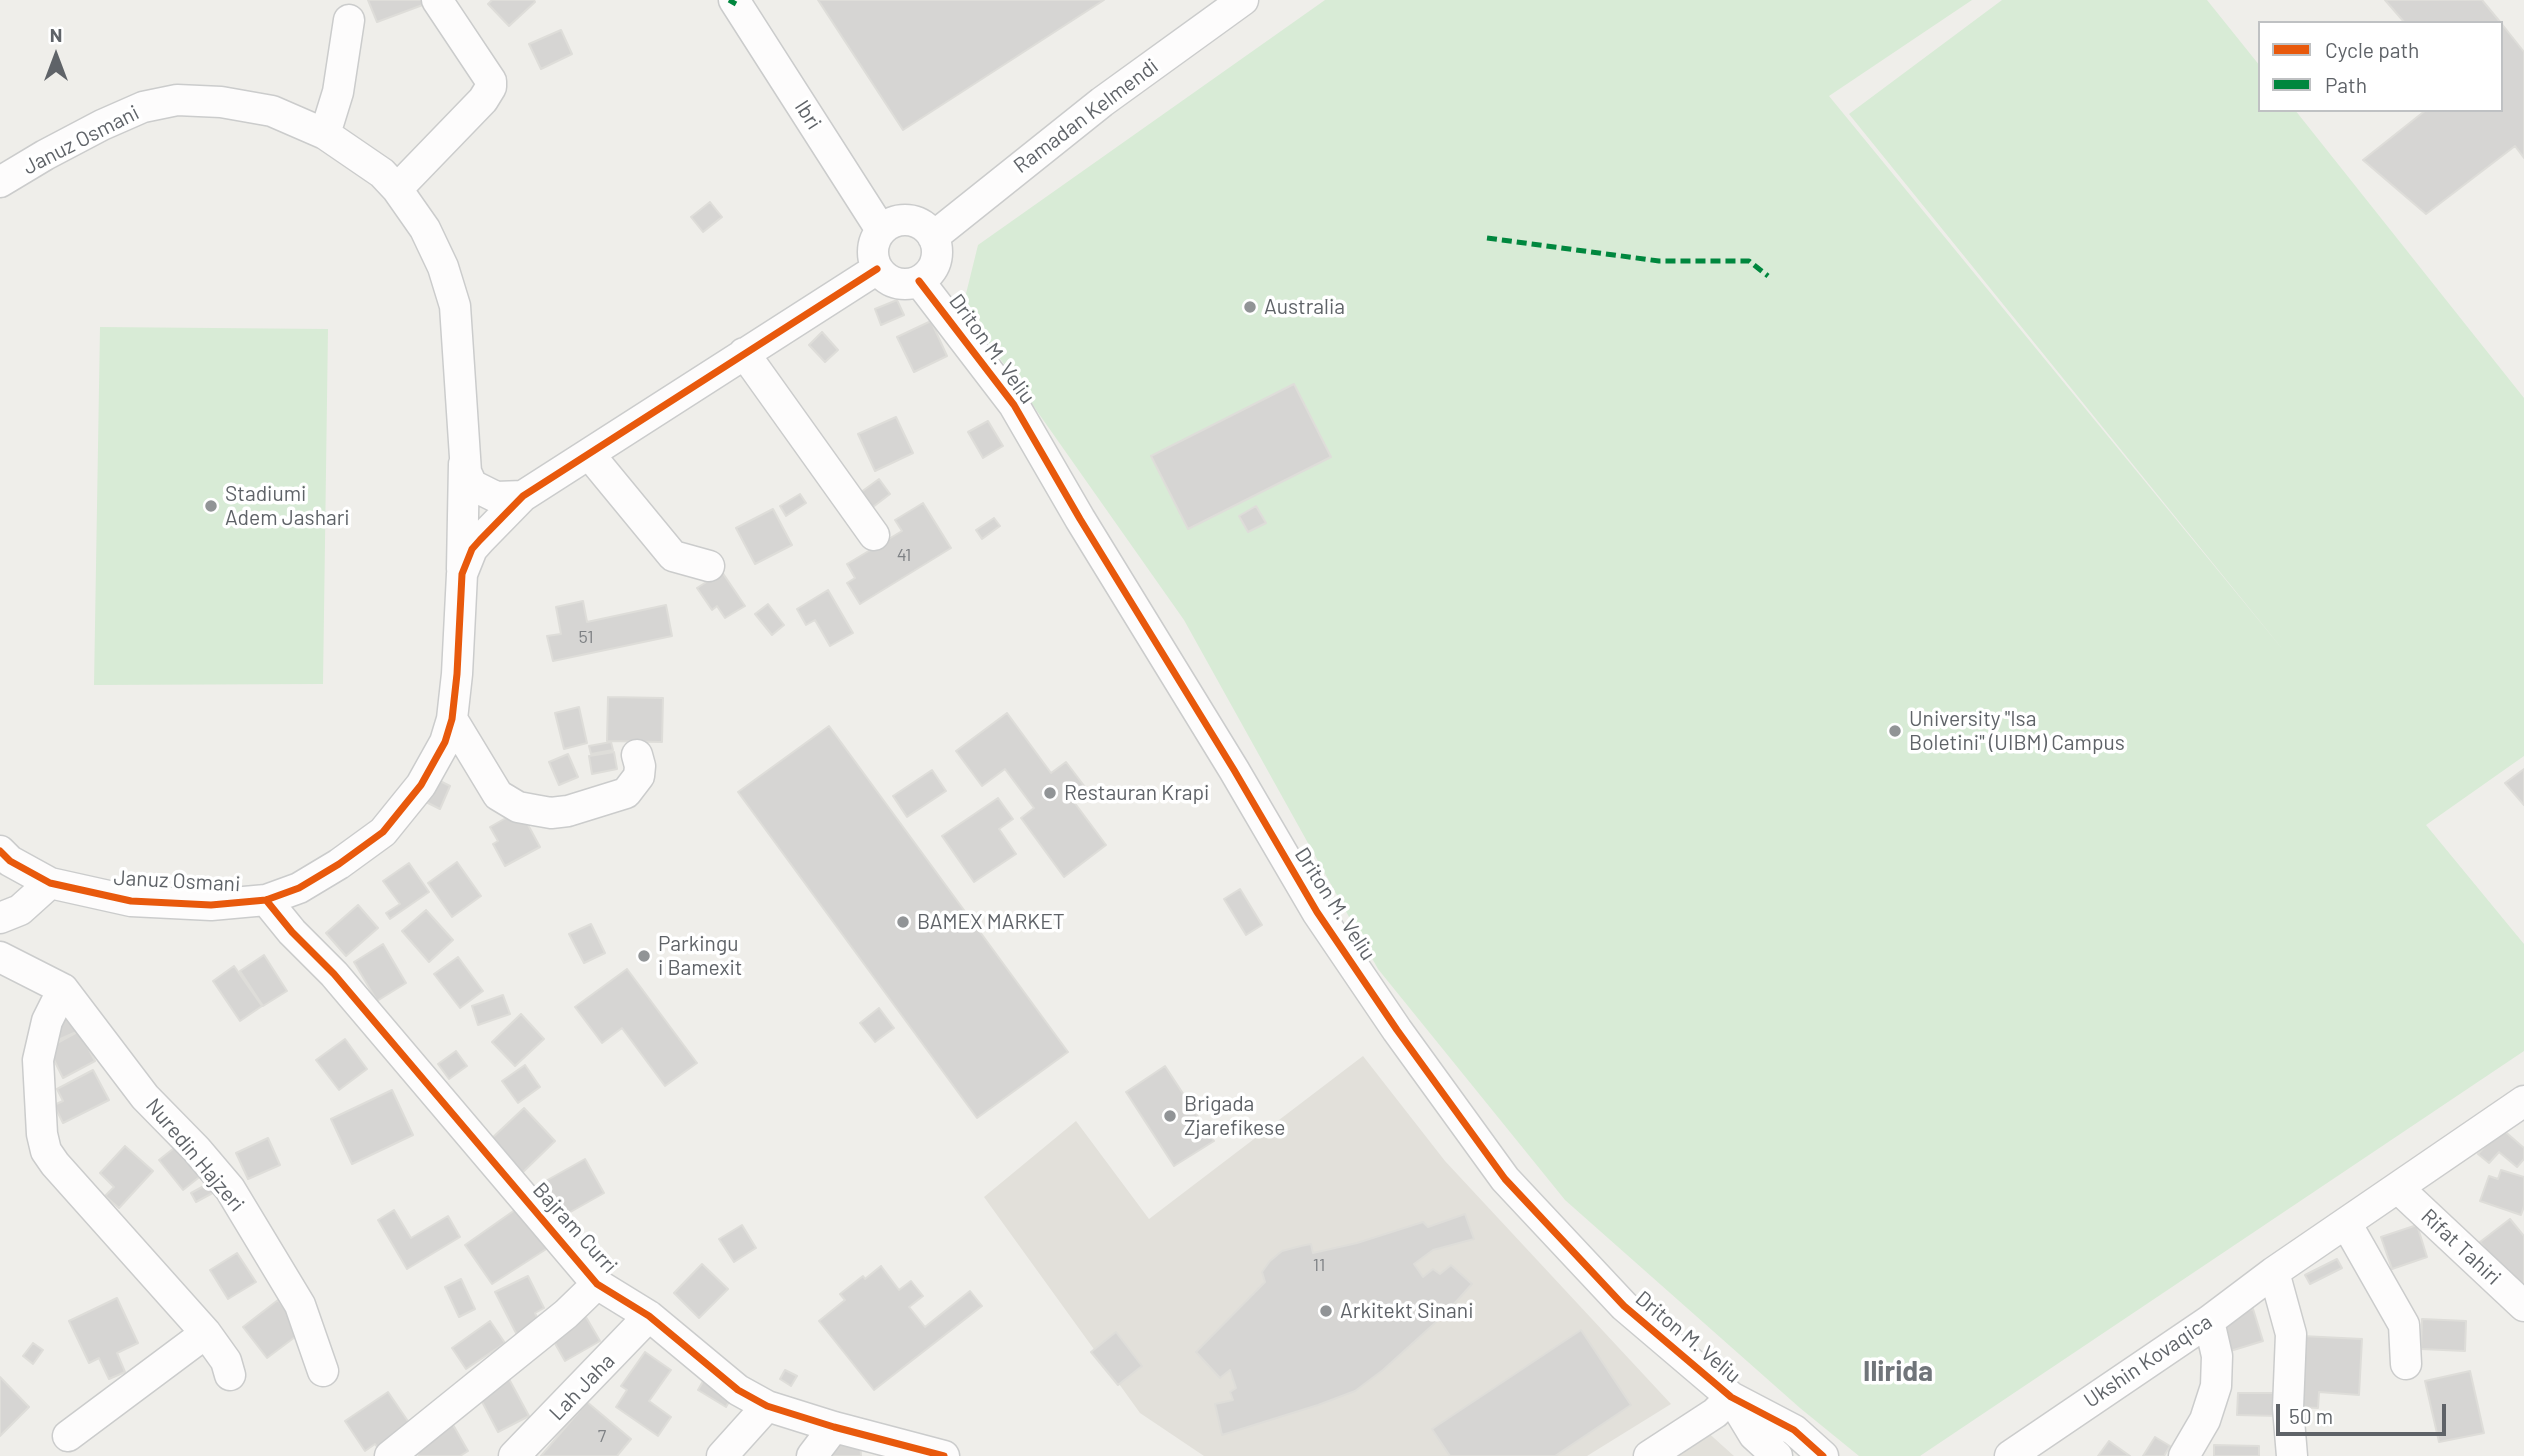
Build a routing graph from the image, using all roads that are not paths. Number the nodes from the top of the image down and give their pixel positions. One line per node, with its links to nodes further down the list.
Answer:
1 (437, 0): 7 (street)
2 (734, 0): 8 (street, Ibri)
3 (1243, 0): 9 (street, Ramadan Kelmendi)
4 (349, 20): 5 (street)
5 (325, 134): 6 (street, Januz Osmani); 7 (street, Januz Osmani)
6 (1, 180)
7 (397, 189): 13 (street, Januz Osmani)
8 (881, 230): 9 (street); 10 (street)
9 (933, 237): 11 (street)
10 (877, 269): 11 (street); 12 (street)
11 (919, 281): 39 (street, Driton M. Veliu)
12 (744, 353): 14 (street); 16 (street)
13 (464, 446): 15 (street, Januz Osmani); 18 (street, Januz Osmani)
14 (589, 454): 15 (street); 17 (street)
15 (523, 496): 18 (street, Januz Osmani)
16 (874, 535)
17 (709, 566)
18 (462, 574): 19 (street, Januz Osmani)
19 (452, 719): 20 (street); 23 (street, Januz Osmani)
20 (637, 755)
21 (0, 851): 22 (street, Januz Osmani)
22 (50, 883): 23 (street, Januz Osmani); 24 (street)
23 (266, 900): 31 (street, Bajram Curri)
24 (0, 918)
25 (0, 957): 26 (street, Nuredin Hajzeri)
26 (63, 989): 35 (street); 37 (street, Nuredin Hajzeri)
27 (2524, 1101): 28 (street, Ukshin Kovaqica)
28 (2398, 1188): 29 (street, Ukshin Kovaqica); 32 (street, Rifat Tahiri)
29 (2346, 1223): 30 (street, Ukshin Kovaqica); 36 (street)
30 (2274, 1272): 34 (street, Ukshin Kovaqica); 53 (street)
31 (597, 1284): 33 (street, Bajram Curri); 44 (street, Bajram Curri)
32 (2524, 1306)
33 (649, 1316): 40 (street, Bajram Curri); 45 (street, Lah Jaha)
34 (2208, 1321): 43 (street, Ukshin Kovaqica); 52 (street)
35 (206, 1333): 38 (street); 42 (street)
36 (2406, 1364)
37 (323, 1371)
38 (230, 1375)
39 (1731, 1397): 49 (street); 50 (street, Driton M. Veliu); 51 (street, Driton M. Veliu)
40 (767, 1406): 41 (street, Bajram Curri); 46 (street)
41 (834, 1427): 47 (street); 48 (street, Bajram Curri)
42 (68, 1436)
43 (2011, 1453)
44 (390, 1456)
45 (514, 1456)
46 (722, 1456)
47 (812, 1456)
48 (944, 1456)
49 (1649, 1456)
50 (1777, 1456)
51 (1823, 1456)
52 (2184, 1456)
53 (2291, 1456)

